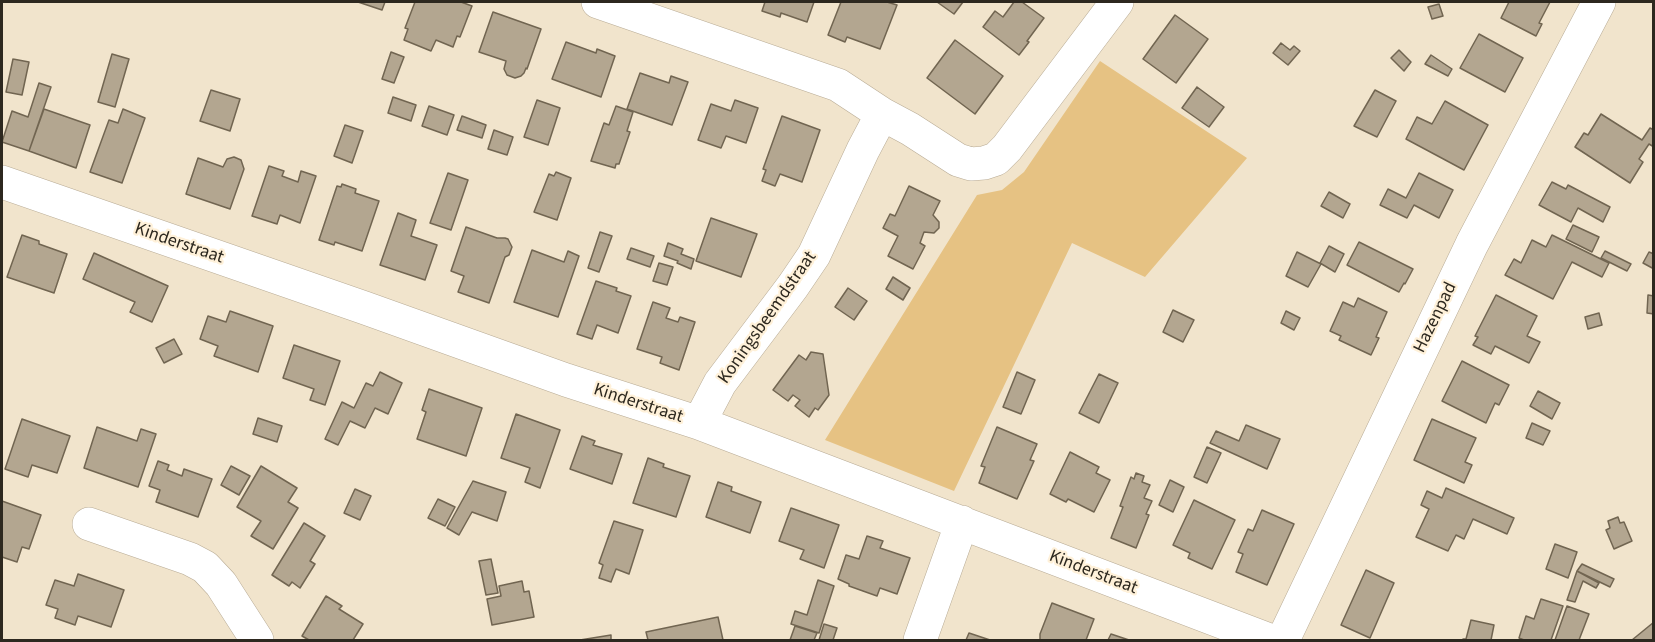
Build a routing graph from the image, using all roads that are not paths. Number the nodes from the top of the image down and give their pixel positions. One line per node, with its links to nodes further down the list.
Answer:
1 (598, 2): 4 (street)
2 (1117, 2): 4 (street)
3 (1599, 2): 12 (street, Hazenpad)
4 (882, 114): 6 (street, Koningsbeemdstraat)
5 (2, 182): 6 (street, Kinderstraat)
6 (699, 423): 7 (street, Kinderstraat)
7 (962, 522): 10 (street); 11 (street, Kinderstraat)
8 (89, 524): 9 (street)
9 (257, 640)
10 (920, 640)
11 (1269, 640)
12 (1283, 640)

